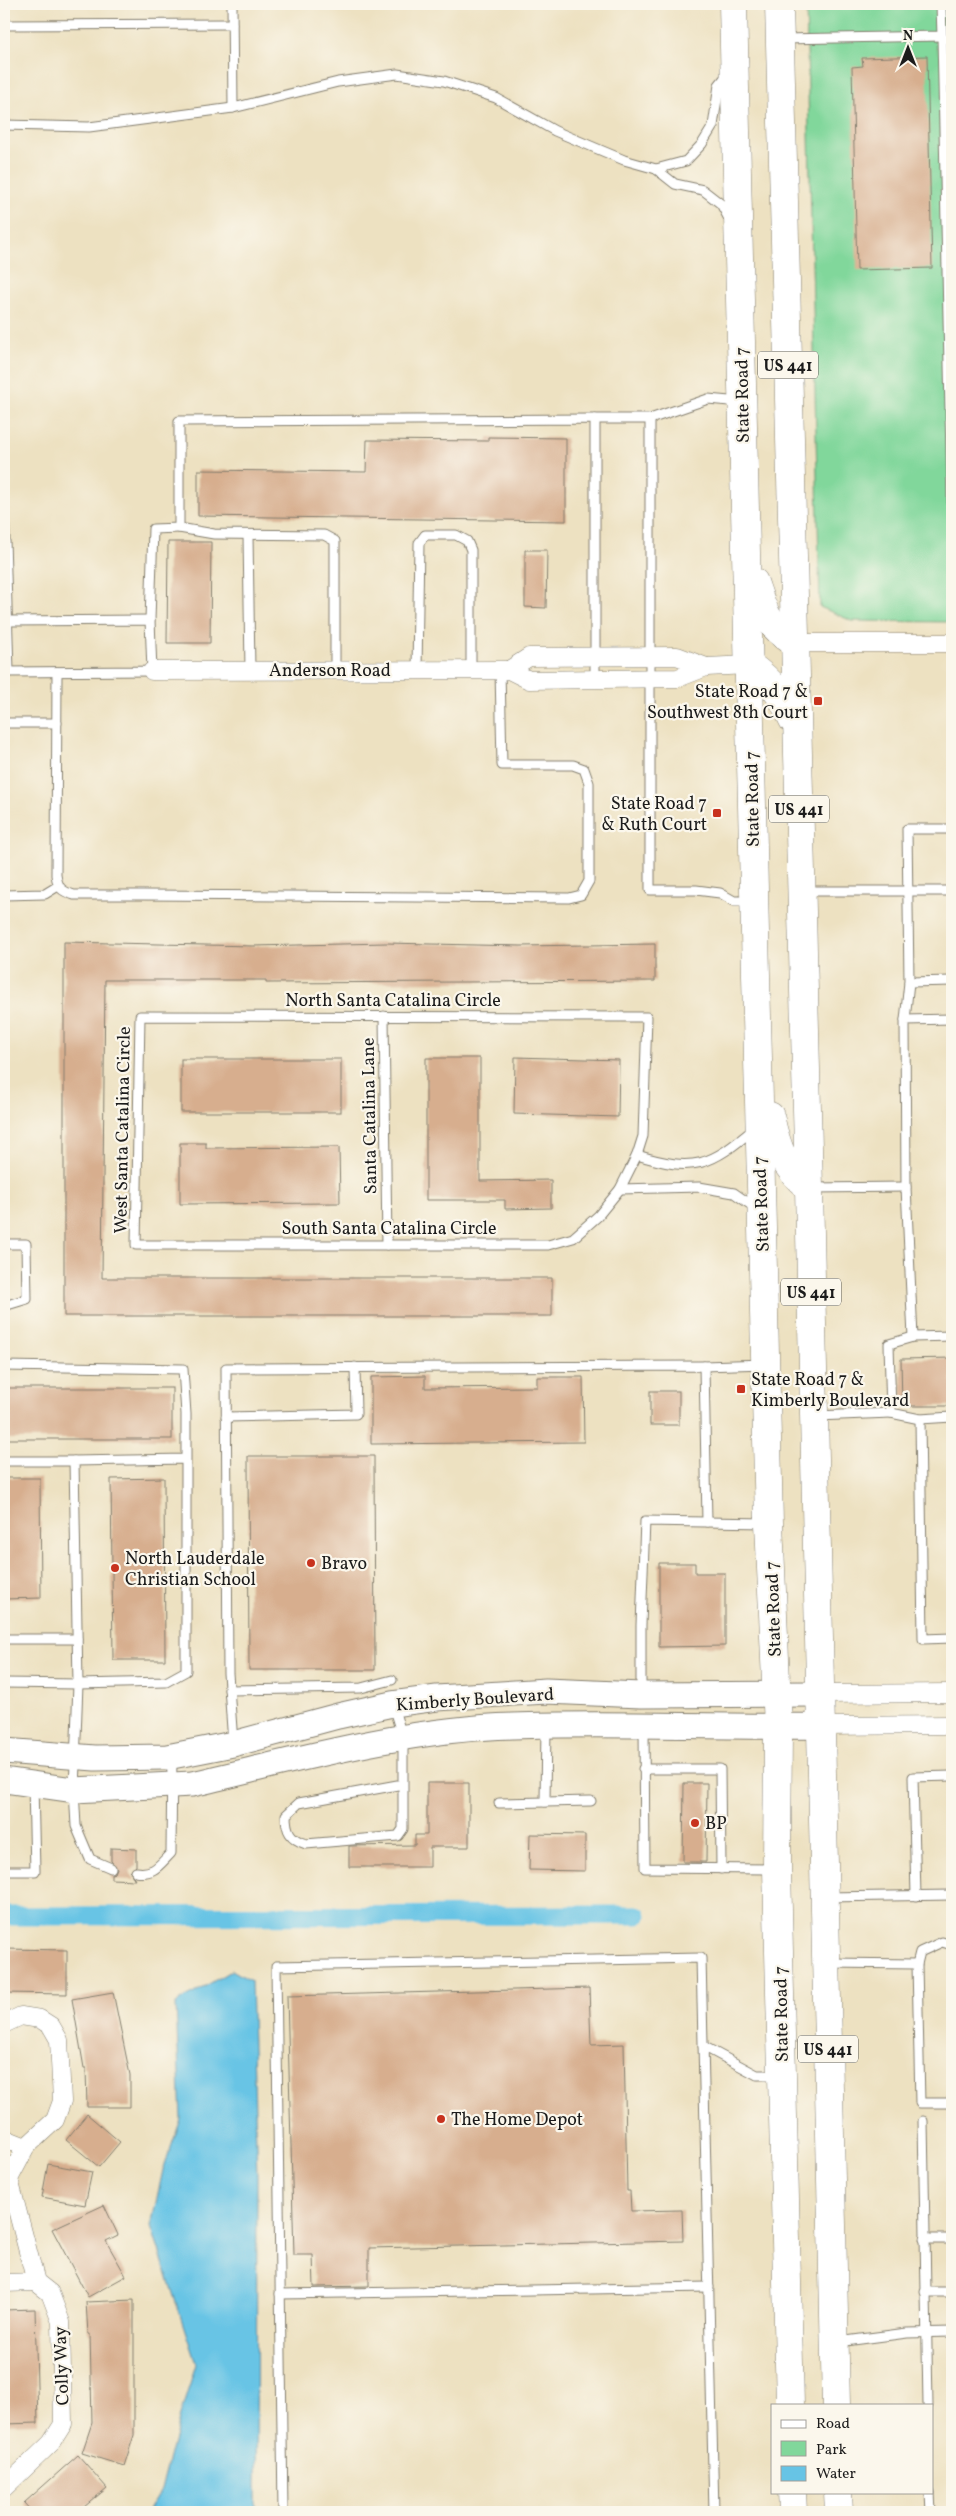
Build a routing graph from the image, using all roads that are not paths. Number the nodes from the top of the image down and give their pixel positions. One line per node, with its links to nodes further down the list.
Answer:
1 (232, 4): 5 (lane)
2 (733, 4): 9 (main road, State Road 7 / US 441)
3 (779, 4): 8 (main road, US 441)
4 (941, 4): 7 (lane)
5 (232, 24): 6 (lane); 10 (lane)
6 (4, 25)
7 (942, 36): 8 (lane); 17 (lane)
8 (780, 39): 24 (main road, US 441)
9 (735, 66): 12 (lane); 13 (main road, State Road 7 / US 441)
10 (233, 108): 11 (lane); 12 (lane)
11 (4, 125)
12 (656, 169): 13 (lane)
13 (739, 236): 14 (main road, State Road 7 / US 441)
14 (743, 402): 16 (lane); 21 (main road, State Road 7 / US 441)
15 (595, 419): 16 (lane); 19 (lane); 26 (lane)
16 (650, 419): 27 (lane)
17 (952, 505)
18 (4, 507): 23 (lane)
19 (180, 528): 20 (lane); 22 (lane)
20 (248, 535): 30 (lane); 35 (lane)
21 (745, 554): 24 (main road); 28 (main road, State Road 7 / US 441)
22 (150, 620): 23 (lane); 34 (lane)
23 (8, 621): 36 (lane)
24 (795, 643): 25 (street); 42 (main road, US 441)
25 (952, 643)
26 (594, 656): 27 (street, Anderson Road); 33 (street, Anderson Road); 39 (lane)
27 (651, 656): 29 (street, Anderson Road); 38 (lane)
28 (749, 666): 29 (street, Anderson Road); 42 (main road); 49 (main road, State Road 7 / US 441)
29 (706, 667): 38 (street, Anderson Road)
30 (335, 670): 31 (street, Anderson Road); 35 (street, Anderson Road)
31 (417, 670): 32 (street, Anderson Road); 32 (lane)
32 (471, 670): 33 (street, Anderson Road)
33 (504, 670): 39 (street, Anderson Road); 44 (lane)
34 (152, 671): 35 (street, Anderson Road); 37 (lane)
35 (250, 671)
36 (6, 672): 37 (lane)
37 (56, 672): 41 (lane)
38 (651, 678): 39 (street, Anderson Road); 49 (lane)
39 (595, 679)
40 (4, 723): 41 (lane)
41 (56, 723): 44 (lane)
42 (796, 726): 45 (main road, US 441)
43 (952, 829): 46 (lane)
44 (58, 886): 48 (lane)
45 (801, 891): 46 (lane); 62 (main road, US 441)
46 (908, 891): 47 (lane); 51 (lane)
47 (952, 891)
48 (4, 895)
49 (754, 901): 57 (main road, State Road 7 / US 441)
50 (952, 981): 51 (lane)
51 (909, 982): 56 (lane)
52 (140, 1016): 53 (lane, North Santa Catalina Circle); 65 (lane, West Santa Catalina Circle)
53 (384, 1016): 54 (lane, North Santa Catalina Circle); 66 (lane, Santa Catalina Lane)
54 (647, 1017): 59 (lane, South Santa Catalina Circle)
55 (952, 1019): 56 (lane)
56 (905, 1020): 60 (lane)
57 (758, 1063): 58 (main road, State Road 7 / US 441); 62 (main road)
58 (759, 1125): 59 (lane); 63 (main road, State Road 7 / US 441)
59 (637, 1155): 61 (lane, South Santa Catalina Circle)
60 (906, 1187): 62 (lane); 69 (lane)
61 (620, 1188): 63 (lane); 66 (lane, South Santa Catalina Circle)
62 (809, 1188): 75 (main road, US 441)
63 (762, 1212): 70 (main road, State Road 7 / US 441)
64 (4, 1244): 67 (lane)
65 (136, 1245): 66 (lane, South Santa Catalina Circle)
66 (387, 1245)
67 (4, 1306)
68 (952, 1336): 69 (lane)
69 (913, 1337): 74 (lane)
70 (765, 1364): 72 (lane); 83 (main road, State Road 7 / US 441)
71 (4, 1366): 79 (lane)
72 (704, 1366): 73 (lane); 82 (lane)
73 (355, 1367): 76 (lane); 76 (lane)
74 (891, 1413): 75 (lane); 78 (lane)
75 (814, 1416): 94 (main road, US 441)
76 (226, 1417): 90 (lane)
77 (952, 1417): 78 (lane)
78 (920, 1420): 84 (lane)
79 (186, 1459): 81 (lane); 89 (lane)
80 (4, 1461): 81 (lane)
81 (74, 1461): 86 (lane)
82 (707, 1522): 83 (lane); 92 (lane)
83 (769, 1523): 93 (main road, State Road 7 / US 441)
84 (952, 1638)
85 (4, 1640): 86 (lane)
86 (77, 1640): 89 (lane)
87 (392, 1680): 90 (lane)
88 (4, 1683): 89 (lane)
89 (78, 1684): 104 (lane)
90 (229, 1690): 102 (lane)
91 (952, 1693): 94 (street, Kimberly Boulevard)
92 (641, 1694): 93 (street, Kimberly Boulevard); 95 (street, Kimberly Boulevard)
93 (776, 1694): 94 (street, Kimberly Boulevard); 100 (main road, State Road 7 / US 441)
94 (820, 1694): 99 (main road, US 441)
95 (392, 1704): 101 (lane); 102 (street, Kimberly Boulevard)
96 (644, 1725): 98 (street, Kimberly Boulevard); 100 (street, Kimberly Boulevard); 106 (lane)
97 (952, 1725): 99 (street, Kimberly Boulevard)
98 (546, 1726): 101 (street, Kimberly Boulevard); 115 (lane)
99 (820, 1726): 100 (street, Kimberly Boulevard); 123 (main road, US 441)
100 (778, 1727): 118 (main road, State Road 7 / US 441)
101 (403, 1739): 109 (lane); 111 (street, Kimberly Boulevard)
102 (233, 1744): 105 (street, Kimberly Boulevard)
103 (4, 1751): 104 (street, Kimberly Boulevard)
104 (75, 1755): 105 (street, Kimberly Boulevard); 112 (lane)
105 (172, 1756): 111 (lane)
106 (643, 1769): 117 (lane); 117 (lane)
107 (952, 1776): 122 (lane)
108 (4, 1780): 110 (street, Kimberly Boulevard)
109 (403, 1784): 109 (lane)
110 (33, 1785): 112 (street, Kimberly Boulevard); 119 (lane)
111 (173, 1786): 112 (street, Kimberly Boulevard); 120 (lane)
112 (74, 1790): 116 (lane)
113 (591, 1801): 115 (lane)
114 (499, 1802): 115 (lane)
115 (545, 1802)
116 (111, 1868)
117 (721, 1869): 118 (lane)
118 (777, 1869): 129 (main road, State Road 7 / US 441)
119 (4, 1871)
120 (136, 1872)
121 (952, 1895): 122 (lane)
122 (916, 1896): 123 (lane)
123 (824, 1897): 125 (main road, US 441)
124 (952, 1945): 126 (lane)
125 (826, 1963): 126 (lane); 145 (main road, US 441)
126 (917, 1964): 130 (lane)
127 (4, 2024): 133 (street, Colly Way)
128 (703, 2046): 129 (lane); 139 (lane); 142 (lane)
129 (782, 2075): 146 (main road, State Road 7 / US 441)
130 (952, 2103)
131 (923, 2121): 135 (lane)
132 (4, 2136): 133 (street)
133 (26, 2147): 134 (street, Colly Way)
134 (6, 2179): 137 (street, Colly Way)
135 (924, 2239): 136 (lane); 140 (lane)
136 (952, 2239)
137 (36, 2282): 138 (street); 149 (street, Colly Way)
138 (4, 2283)
139 (709, 2287): 142 (lane); 154 (lane)
140 (925, 2292): 141 (lane); 144 (lane)
141 (952, 2292)
142 (280, 2294): 153 (lane)
143 (952, 2332): 144 (lane)
144 (926, 2333): 145 (lane); 148 (lane)
145 (835, 2342): 147 (main road, US 441)
146 (790, 2404)
147 (836, 2404)
148 (928, 2404)
149 (4, 2488)
150 (792, 2494): 155 (main road)
151 (838, 2494): 156 (main road)
152 (930, 2494): 157 (lane)
153 (283, 2512)
154 (714, 2512)
155 (793, 2512)
156 (839, 2512)
157 (931, 2512)

